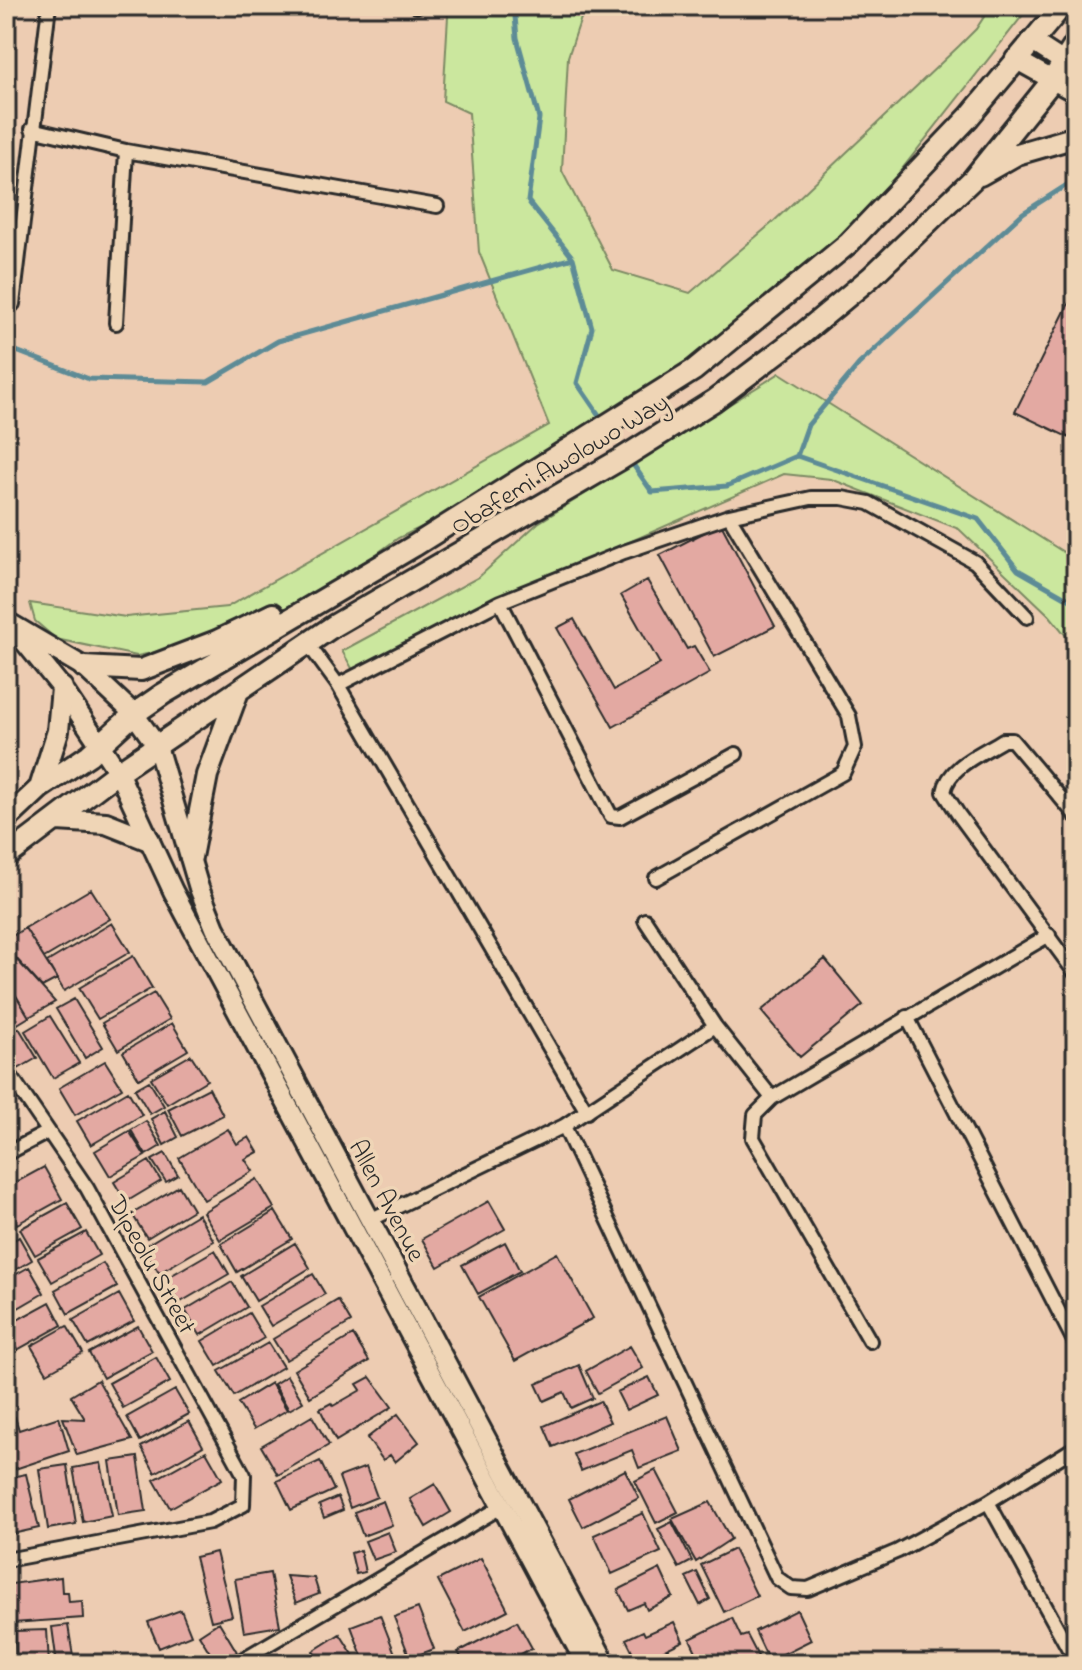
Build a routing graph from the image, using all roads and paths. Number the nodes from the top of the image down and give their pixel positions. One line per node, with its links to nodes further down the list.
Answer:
1 (49, 6): 9 (street)
2 (1062, 6): 3 (main road, Obafemi Awolowo Way)
3 (1031, 41): 5 (main road, Obafemi Awolowo Way); 6 (main road)
4 (1076, 43): 6 (main road, Obafemi Awolowo Way)
5 (1015, 59): 7 (main road); 17 (main road, Obafemi Awolowo Way)
6 (1069, 67): 7 (main road, Obafemi Awolowo Way)
7 (1051, 82): 8 (main road); 12 (main road, Obafemi Awolowo Way)
8 (1076, 93)
9 (32, 129): 11 (street); 14 (street)
10 (1076, 137): 12 (main road)
11 (126, 151): 13 (street); 15 (street)
12 (973, 179): 21 (main road, Obafemi Awolowo Way)
13 (437, 206)
14 (13, 304)
15 (116, 323)
16 (729, 516): 18 (street); 19 (street); 38 (street)
17 (414, 546): 22 (main road); 26 (main road, Obafemi Awolowo Way)
18 (500, 602): 23 (street); 29 (street)
19 (1027, 617)
20 (8, 623): 22 (main road, Allen Avenue); 24 (main road, Allen Avenue)
21 (308, 644): 23 (street); 25 (main road, Obafemi Awolowo Way)
22 (84, 667): 26 (main road, Allen Avenue)
23 (338, 685): 46 (street)
24 (62, 688): 27 (main road, Allen Avenue); 31 (main road)
25 (237, 694): 28 (main road, Obafemi Awolowo Way); 37 (main road)
26 (134, 714): 27 (main road, Obafemi Awolowo Way); 28 (main road, Allen Avenue)
27 (101, 744): 30 (main road, Allen Avenue); 31 (main road, Obafemi Awolowo Way)
28 (157, 746): 30 (main road, Obafemi Awolowo Way); 37 (main road, Allen Avenue)
29 (736, 754)
30 (118, 772): 34 (main road, Obafemi Awolowo Way); 35 (main road, Allen Avenue)
31 (40, 788): 33 (main road, Obafemi Awolowo Way)
32 (1076, 816): 40 (street)
33 (6, 820)
34 (57, 820): 35 (main road); 36 (main road, Obafemi Awolowo Way)
35 (149, 840): 55 (main road, Allen Avenue)
36 (6, 857)
37 (191, 857): 50 (main road, Allen Avenue)
38 (656, 878)
39 (645, 920): 43 (street)
40 (1049, 935): 41 (street); 42 (street)
41 (1076, 974)
42 (907, 1017): 45 (street); 52 (street)
43 (715, 1026): 45 (street); 46 (street)
44 (6, 1069): 48 (street, Dipeolu Street)
45 (772, 1098): 51 (street)
46 (587, 1112): 47 (street)
47 (564, 1126): 50 (street); 54 (street)
48 (48, 1132): 49 (street); 56 (street, Dipeolu Street)
49 (6, 1154)
50 (370, 1220): 60 (main road, Allen Avenue)
51 (870, 1341)
52 (1076, 1345)
53 (1076, 1447): 54 (street)
54 (988, 1502): 57 (street)
55 (503, 1506): 58 (street); 59 (main road, Allen Avenue)
56 (6, 1560)
57 (1076, 1662)
58 (235, 1664)
59 (586, 1664)
60 (606, 1664)

